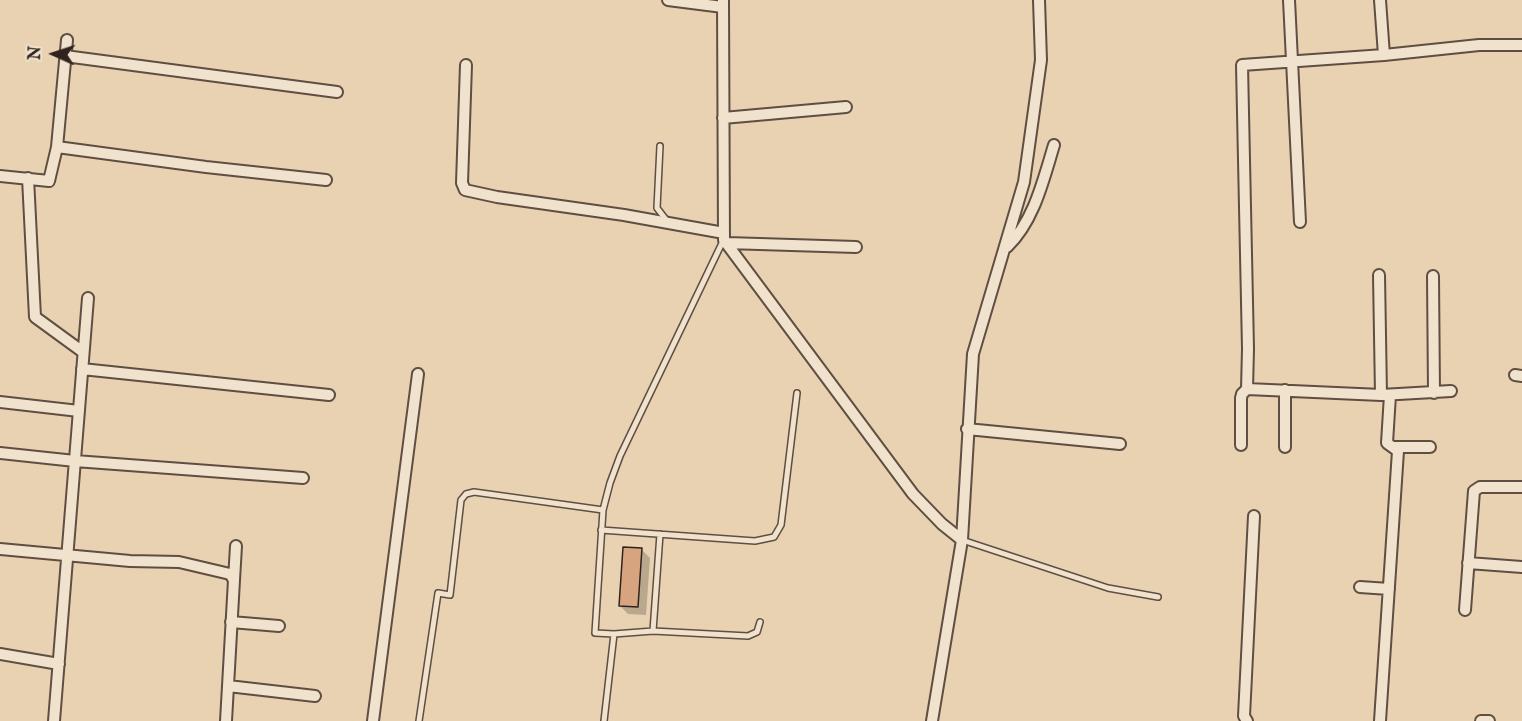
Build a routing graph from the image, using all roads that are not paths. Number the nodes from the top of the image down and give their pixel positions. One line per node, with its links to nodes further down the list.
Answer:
1 (668, 0): 5 (street)
2 (1039, 0): 25 (street)
3 (1289, 0): 10 (street)
4 (1380, 0): 8 (street)
5 (723, 3): 14 (street)
6 (67, 40): 9 (street)
7 (1522, 45): 8 (street)
8 (1384, 55): 10 (street)
9 (65, 56): 12 (street); 17 (street)
10 (1293, 62): 21 (street); 32 (street)
11 (466, 65): 22 (street)
12 (337, 92)
13 (846, 107): 14 (street)
14 (723, 118): 23 (street)
15 (660, 146): 22 (lane)
16 (1054, 146): 25 (street)
17 (57, 147): 19 (street); 20 (street)
18 (0, 176): 19 (street)
19 (28, 178): 29 (street)
20 (326, 180)
21 (1300, 222)
22 (668, 223): 23 (street)
23 (725, 239): 24 (street); 51 (lane); 55 (street)
24 (856, 247)
25 (1004, 250): 41 (street)
26 (1379, 275): 38 (street)
27 (1434, 276): 36 (street)
28 (88, 298): 29 (street)
29 (83, 352): 30 (street)
30 (82, 369): 37 (street); 40 (street)
31 (418, 374): 77 (street)
32 (1247, 389): 33 (street); 43 (street)
33 (1286, 390): 38 (street); 44 (street)
34 (1451, 392): 36 (street)
35 (797, 393): 54 (lane)
36 (1434, 393): 38 (street)
37 (329, 395)
38 (1385, 395): 45 (street)
39 (0, 402): 40 (street)
40 (79, 411): 48 (street)
41 (968, 429): 42 (street); 55 (street)
42 (1120, 444)
43 (1241, 445)
44 (1285, 447)
45 (1393, 447): 46 (street); 63 (street)
46 (1430, 447)
47 (0, 453): 48 (street)
48 (75, 461): 49 (street); 58 (street)
49 (303, 478)
50 (1522, 487): 59 (street)
51 (603, 510): 53 (lane); 78 (lane)
52 (1254, 516): 81 (street)
53 (601, 530): 54 (lane); 70 (lane)
54 (660, 534): 69 (lane)
55 (962, 540): 64 (lane); 80 (street)
56 (236, 546): 61 (street)
57 (0, 549): 58 (street)
58 (67, 556): 61 (street); 72 (street)
59 (1468, 563): 60 (street); 65 (street)
60 (1522, 567)
61 (234, 580): 66 (street)
62 (1360, 587): 63 (street)
63 (1389, 590): 82 (street)
64 (1158, 597)
65 (1465, 610)
66 (231, 622): 68 (street); 73 (street)
67 (760, 622): 69 (lane)
68 (279, 626)
69 (653, 631): 70 (lane)
70 (615, 634): 79 (lane)
71 (0, 654): 72 (street)
72 (59, 664): 75 (street)
73 (228, 686): 74 (street); 76 (street)
74 (315, 696)
75 (54, 721)
76 (226, 721)
77 (373, 721)
78 (419, 721)
79 (604, 721)
80 (932, 721)
81 (1246, 721)
82 (1380, 721)
83 (1481, 721): 84 (street)
84 (1489, 721)

